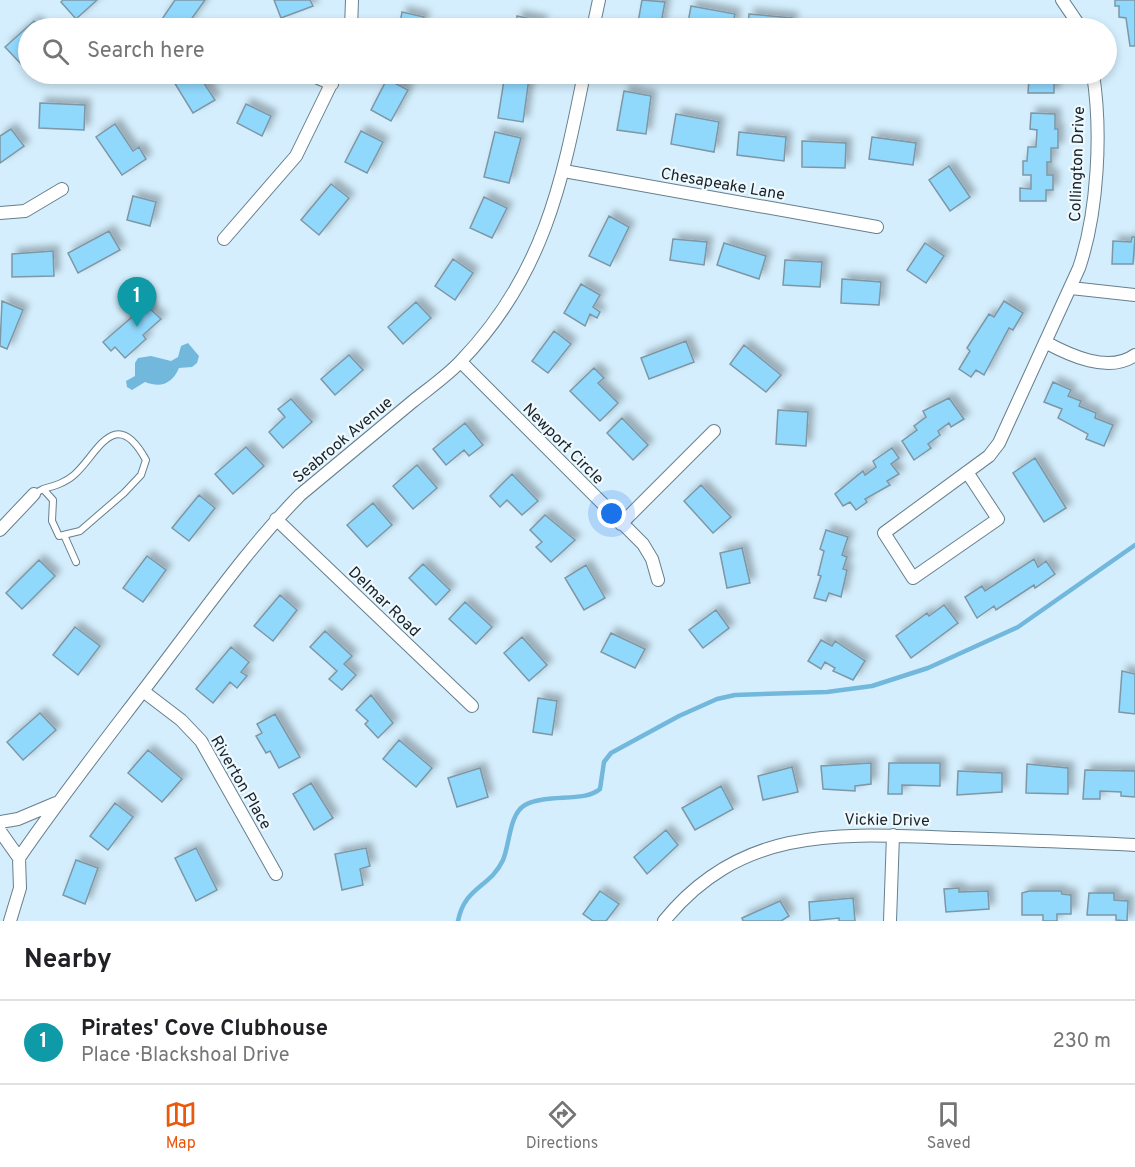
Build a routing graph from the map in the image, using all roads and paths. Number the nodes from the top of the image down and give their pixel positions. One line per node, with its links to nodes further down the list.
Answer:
1 (352, 0): 4 (street)
2 (599, 0): 5 (street)
3 (1062, 0): 6 (street)
4 (351, 18)
5 (595, 18)
6 (1074, 18)
7 (332, 84): 14 (street)
8 (582, 84): 10 (street, Seabrook Avenue)
9 (1093, 84): 15 (street, Collington Drive)
10 (564, 171): 13 (street, Chesapeake Lane); 19 (street, Seabrook Avenue)
11 (62, 189): 12 (street)
12 (0, 213)
13 (877, 227)
14 (224, 239)
15 (1071, 288): 16 (street); 17 (street, Collington Drive)
16 (1135, 295)
17 (1045, 342): 18 (street); 21 (street, Collington Drive)
18 (1135, 355)
19 (461, 362): 23 (street, Seabrook Avenue); 24 (street, Newport Circle)
20 (714, 431): 24 (street)
21 (967, 472): 21 (street, Collington Drive)
22 (39, 492): 25 (street); 26 (lane); 26 (lane)
23 (276, 519): 29 (street, Seabrook Avenue); 30 (street, Delmar Road)
24 (621, 524): 28 (street, Newport Circle)
25 (0, 530)
26 (64, 535): 27 (lane)
27 (76, 562)
28 (658, 580)
29 (143, 691): 31 (street, Seabrook Avenue); 37 (street, Riverton Place)
30 (472, 706)
31 (57, 802): 32 (street, Seabrook Avenue); 36 (street, Seabrook Avenue)
32 (0, 822)
33 (0, 831): 36 (street)
34 (893, 836): 35 (street, Vickie Drive); 39 (street, Vickie Drive); 40 (street)
35 (1135, 844)
36 (19, 858): 38 (street)
37 (276, 874)
38 (10, 921)
39 (664, 921)
40 (890, 921)

